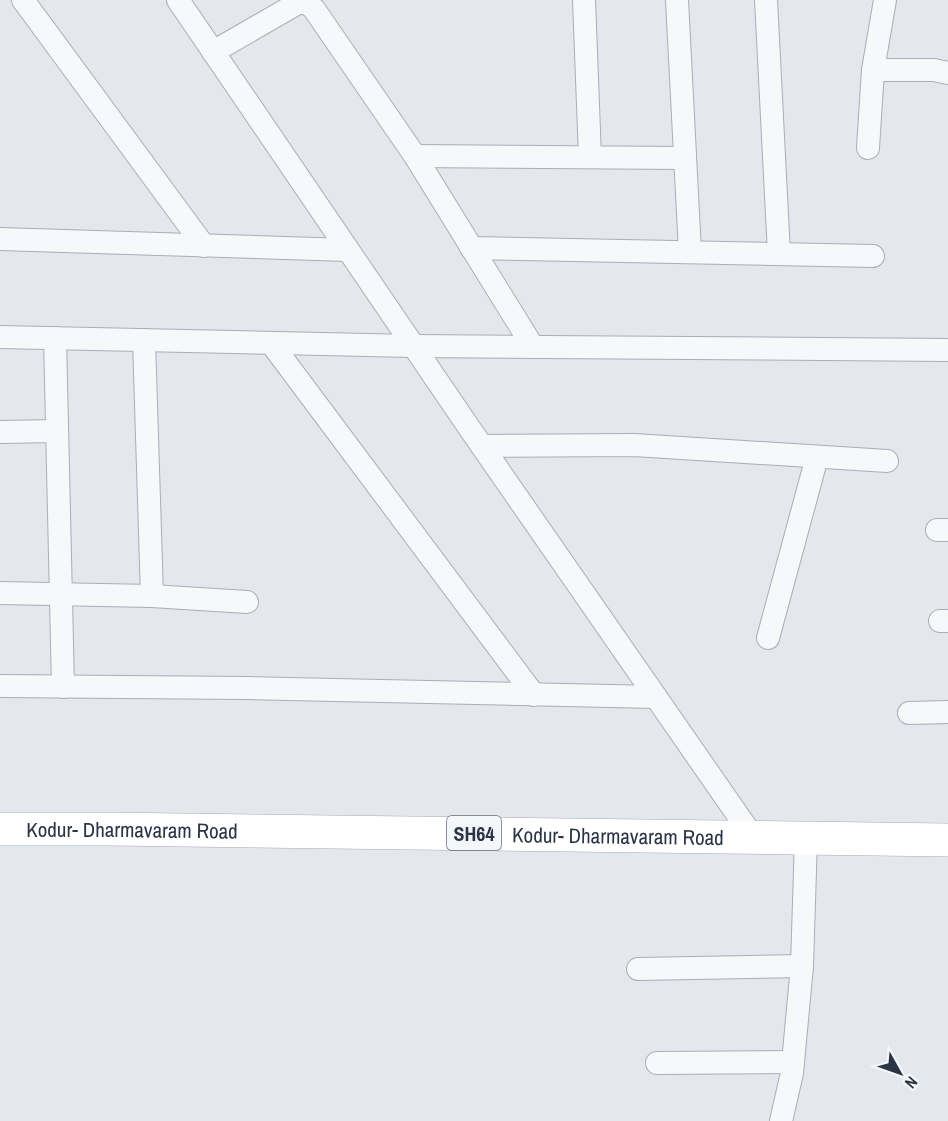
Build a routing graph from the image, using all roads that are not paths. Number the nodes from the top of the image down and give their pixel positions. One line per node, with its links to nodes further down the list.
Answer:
1 (23, 0): 15 (street)
2 (178, 0): 7 (street)
3 (584, 0): 12 (street)
4 (677, 0): 13 (street)
5 (766, 0): 19 (street)
6 (885, 0): 8 (street)
7 (213, 52): 11 (street); 17 (street)
8 (873, 70): 9 (street); 10 (street)
9 (948, 73)
10 (868, 148)
11 (415, 156): 12 (street); 16 (street)
12 (590, 157): 13 (street)
13 (685, 158): 18 (street)
14 (0, 239): 15 (street)
15 (204, 246): 17 (street)
16 (471, 248): 18 (street); 26 (street)
17 (348, 250): 25 (street)
18 (690, 252): 19 (street)
19 (779, 254): 20 (street)
20 (873, 256)
21 (0, 337): 22 (street)
22 (55, 338): 23 (street); 28 (street)
23 (144, 340): 24 (street); 35 (street)
24 (271, 343): 25 (street); 40 (street)
25 (413, 346): 26 (street); 30 (street)
26 (533, 347): 27 (street)
27 (941, 350)
28 (57, 431): 29 (street); 34 (street)
29 (0, 432)
30 (482, 446): 31 (street); 41 (street)
31 (818, 457): 32 (street); 37 (street)
32 (887, 461)
33 (0, 593): 34 (street)
34 (60, 593): 35 (street); 39 (street)
35 (152, 596): 36 (street)
36 (247, 602)
37 (768, 638)
38 (0, 686): 39 (street)
39 (63, 687): 40 (street)
40 (534, 695): 41 (street)
41 (656, 698): 45 (street)
42 (948, 712): 43 (street)
43 (909, 713)
44 (0, 829): 45 (main road, Kodur- Dharmavaram Road / SH64)
45 (753, 837): 46 (main road, Kodur- Dharmavaram Road / SH64)
46 (807, 838): 47 (main road, Kodur- Dharmavaram Road / SH64); 48 (street)
47 (948, 840)
48 (802, 966): 49 (street); 50 (street)
49 (638, 969)
50 (794, 1062): 51 (street); 52 (street)
51 (657, 1064)
52 (781, 1121)

